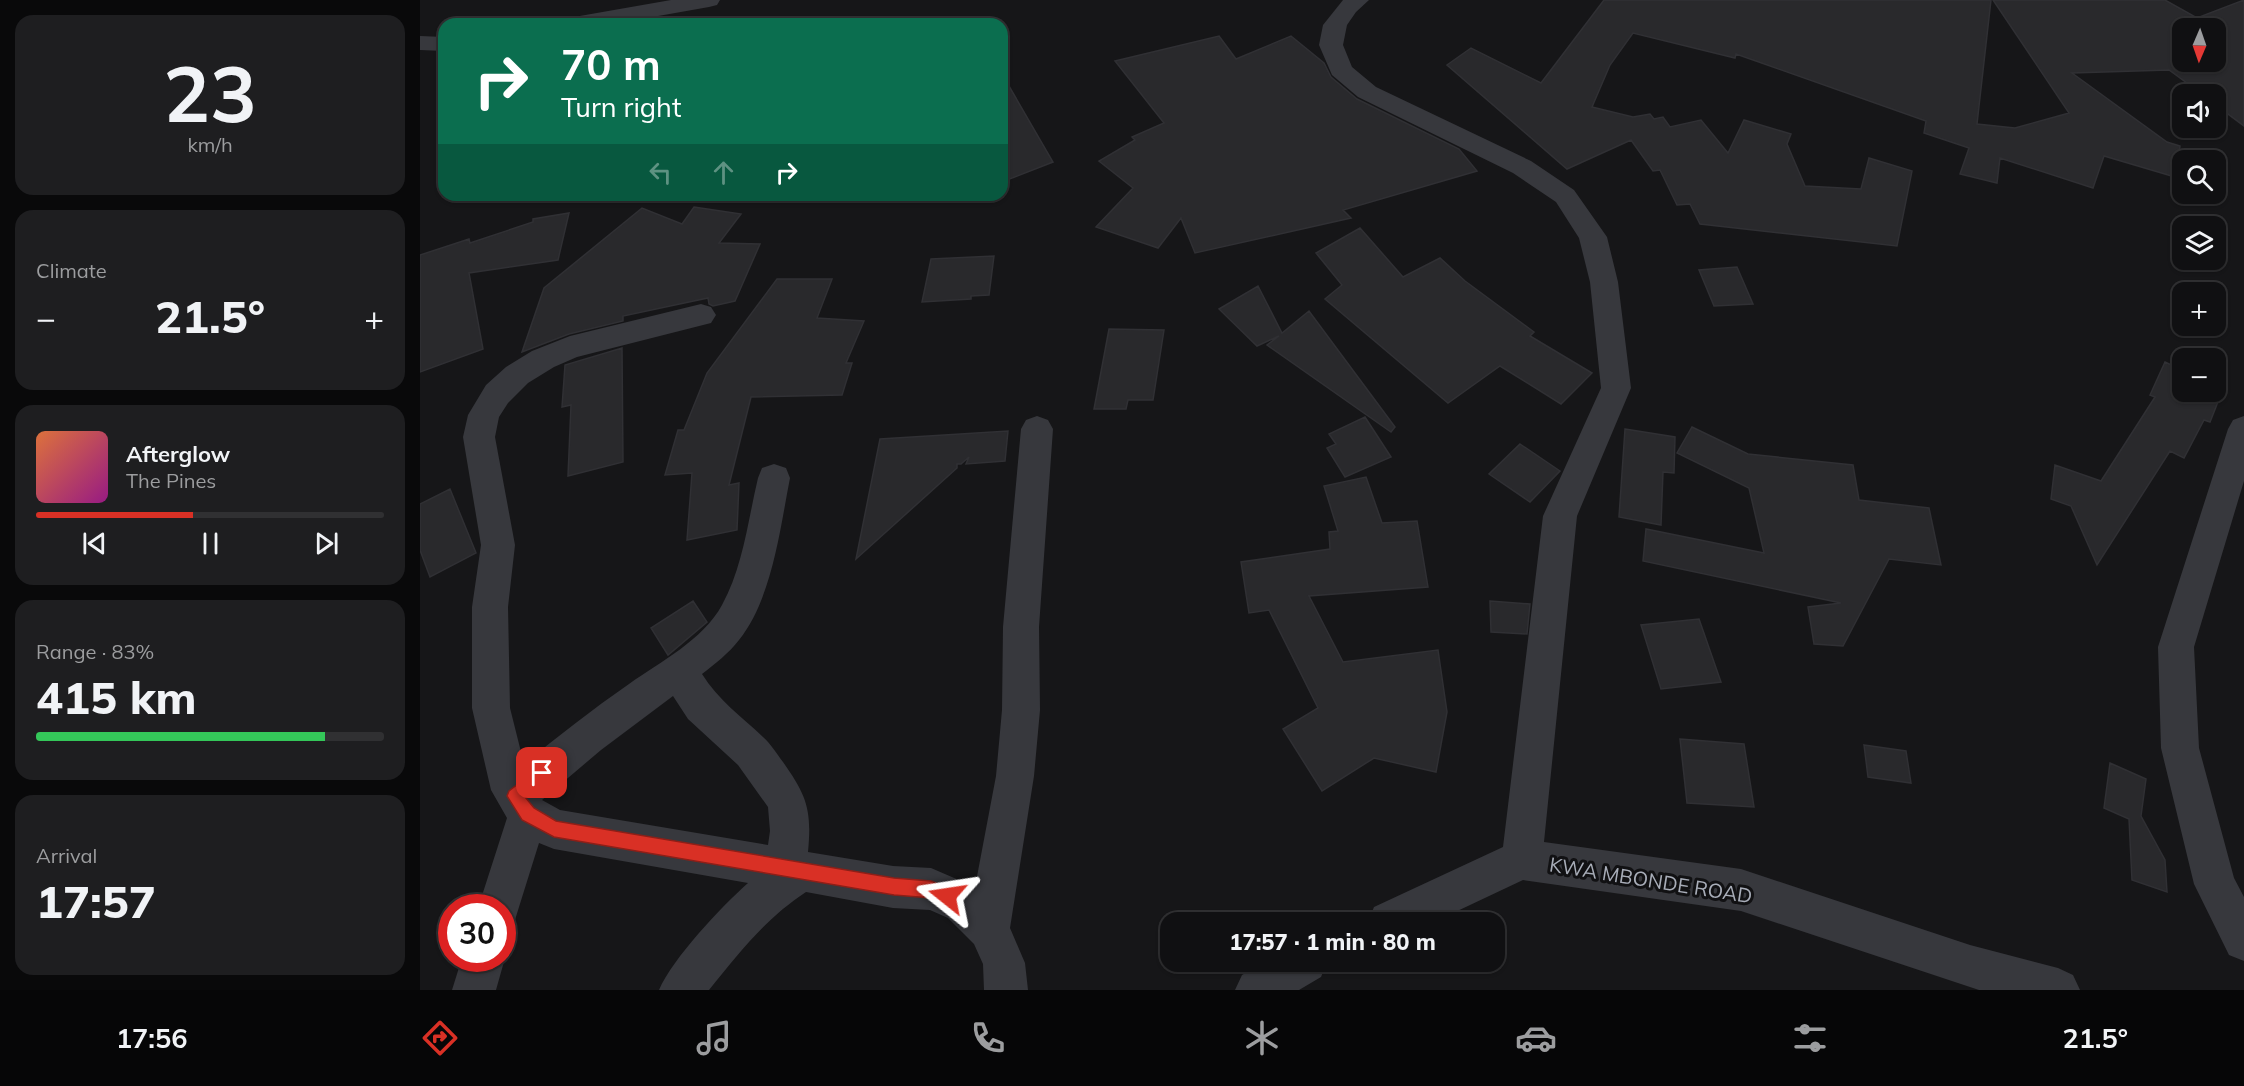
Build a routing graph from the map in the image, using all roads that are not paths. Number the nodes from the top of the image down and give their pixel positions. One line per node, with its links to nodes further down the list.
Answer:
1 (709, 0): 3 (street)
2 (1358, 0): 12 (street)
3 (608, 18)
4 (420, 43): 5 (street)
5 (438, 44)
6 (701, 315): 11 (street)
7 (1037, 429): 16 (street)
8 (2244, 429): 17 (street)
9 (774, 478): 10 (street)
10 (678, 670): 11 (street); 13 (street)
11 (521, 805): 13 (street); 14 (street)
12 (1522, 859): 15 (street); 20 (street, KWA MBONDE ROAD)
13 (794, 869): 16 (street); 22 (street)
14 (502, 894)
15 (1410, 912)
16 (989, 929): 23 (street)
17 (2244, 940)
18 (479, 972): 21 (street)
19 (1288, 972): 24 (street)
20 (1961, 978): 25 (street, KWA MBONDE ROAD)
21 (474, 990)
22 (681, 990)
23 (1006, 990)
24 (1257, 990)
25 (2058, 990)

